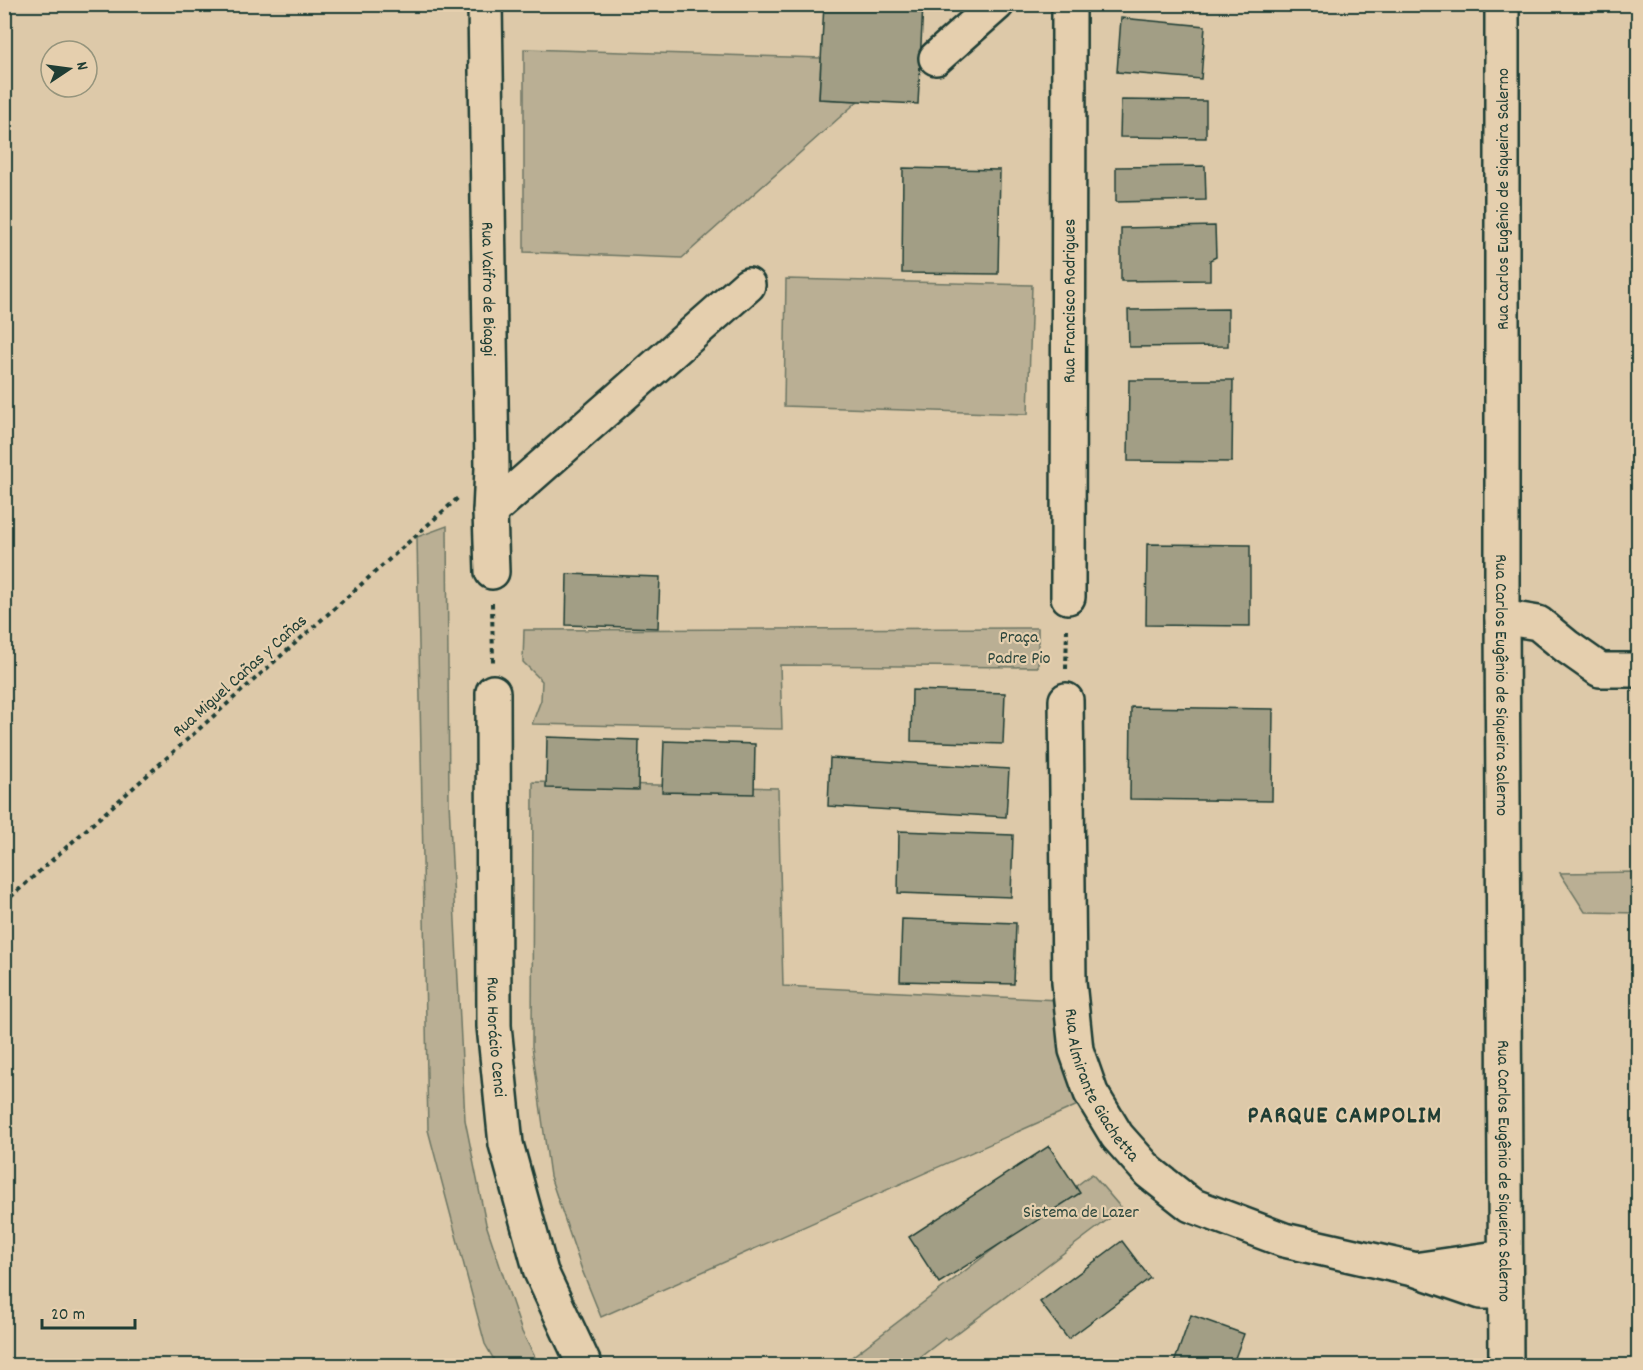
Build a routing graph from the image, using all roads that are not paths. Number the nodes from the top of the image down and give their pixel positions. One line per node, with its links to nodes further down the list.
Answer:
1 (485, 4): 7 (street, Rua Vaifro de Biaggi)
2 (997, 4): 5 (street)
3 (1069, 4): 9 (street, Rua Francisco Rodrigues)
4 (1502, 4): 10 (street, Rua Carlos Eugênio de Siqueira Salerno)
5 (936, 58)
6 (748, 285): 7 (street)
7 (490, 512): 8 (street, Rua Vaifro de Biaggi)
8 (492, 572)
9 (1068, 597)
10 (1502, 617): 11 (street); 14 (street, Rua Carlos Eugênio de Siqueira Salerno)
11 (1638, 670)
12 (493, 692): 15 (street, Rua Horácio Cenci)
13 (1066, 700): 14 (street, Rua Almirante Giachetta)
14 (1505, 1277): 16 (street, Rua Carlos Eugênio de Siqueira Salerno)
15 (585, 1365)
16 (1506, 1365)

